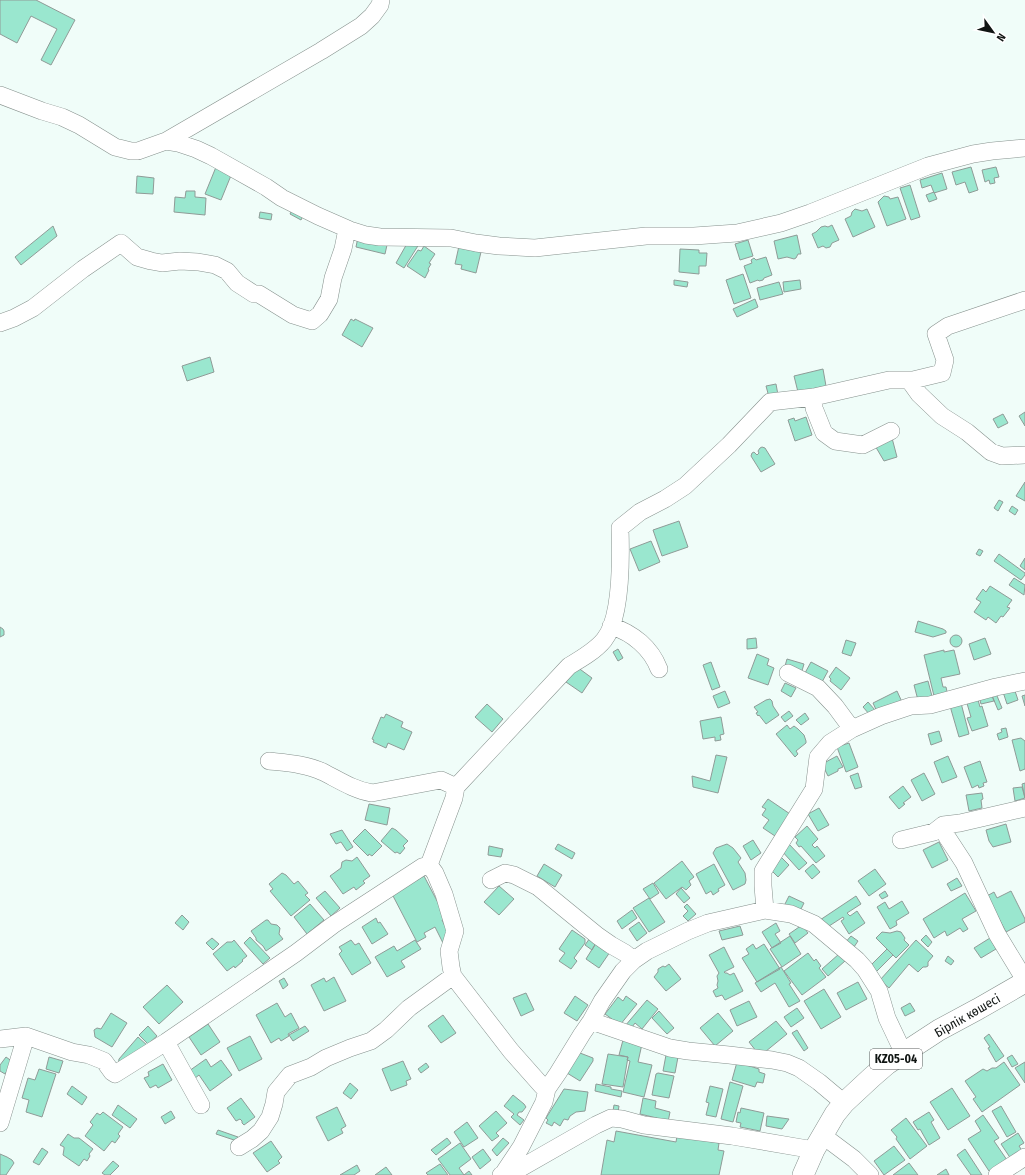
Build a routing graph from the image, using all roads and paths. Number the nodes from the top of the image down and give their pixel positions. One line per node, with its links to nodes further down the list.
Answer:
1 (381, 0): 3 (street)
2 (0, 95): 3 (street)
3 (166, 141): 5 (street)
4 (1025, 148): 5 (street)
5 (346, 229): 7 (street)
6 (1025, 300): 8 (street)
7 (0, 323)
8 (909, 380): 9 (street); 11 (street)
9 (814, 397): 10 (street); 12 (street)
10 (891, 431)
11 (1025, 455)
12 (611, 626): 13 (street); 18 (street)
13 (659, 669)
14 (788, 673): 16 (street)
15 (1025, 681): 16 (street)
16 (852, 729): 24 (street)
17 (269, 762): 18 (street)
18 (456, 787): 22 (street)
19 (1025, 808): 20 (street)
20 (944, 825): 21 (street); 27 (street)
21 (901, 840)
22 (429, 865): 26 (street); 31 (street)
23 (491, 880): 25 (street)
24 (765, 910): 25 (street); 32 (street)
25 (634, 960): 28 (street)
26 (453, 976): 33 (street); 38 (street)
27 (1025, 981): 32 (main road, Бірлік көшесі / KZ05-04)
28 (591, 1021): 33 (street); 34 (street)
29 (26, 1036): 30 (street); 31 (street); 36 (street)
30 (0, 1039)
31 (166, 1042): 35 (street)
32 (904, 1054): 34 (main road, Бірлік көшесі / KZ05-04)
33 (547, 1089): 40 (street)
34 (844, 1103): 37 (main road, Бірлік көшесі / KZ05-04)
35 (201, 1105)
36 (0, 1123)
37 (818, 1142): 40 (street); 41 (main road, Бірлік көшесі / KZ05-04); 42 (street)
38 (239, 1147)
39 (1025, 1157): 43 (street)
40 (501, 1174)
41 (803, 1175)
42 (870, 1175)
43 (997, 1175)

